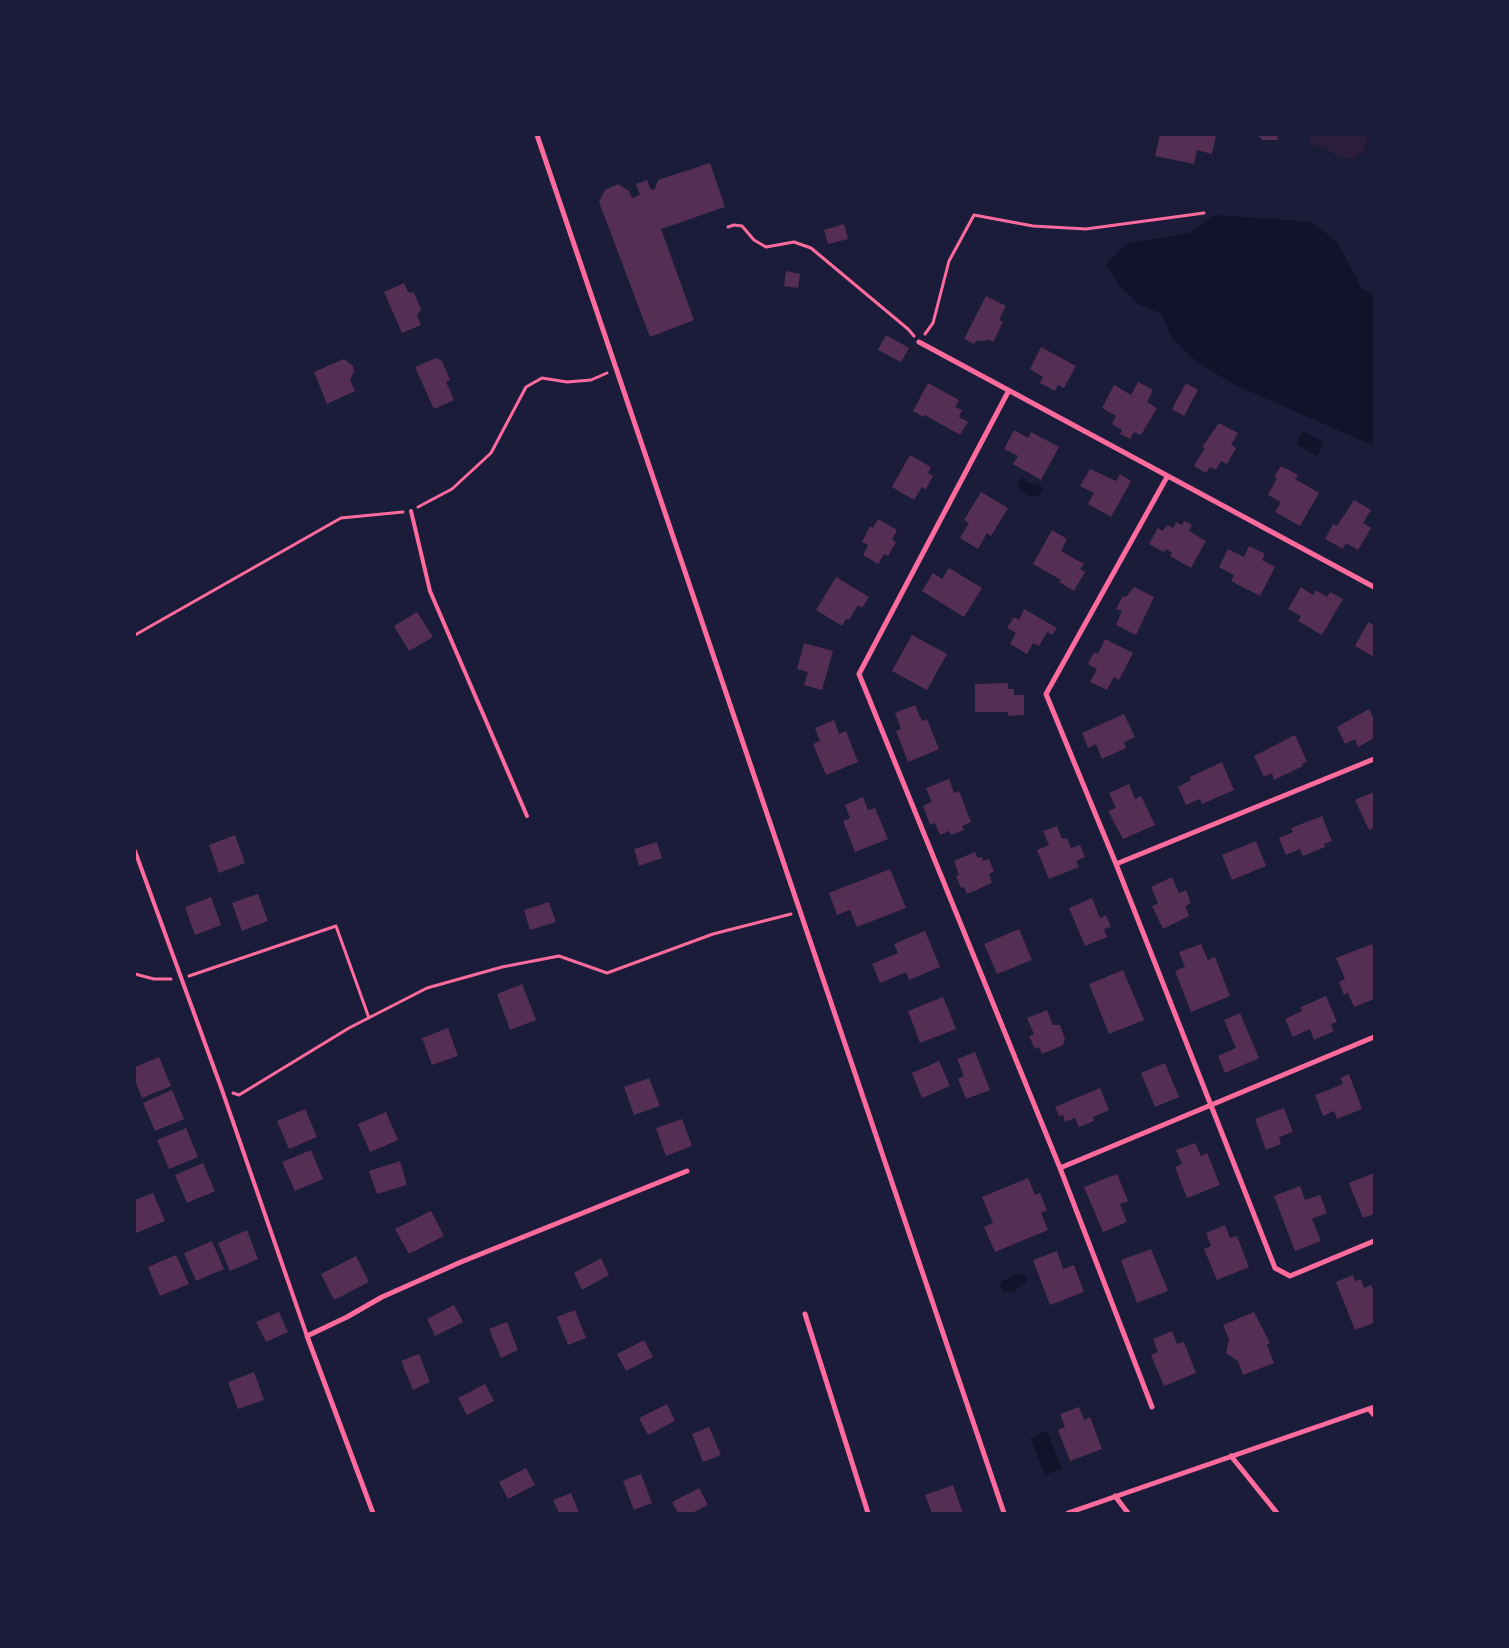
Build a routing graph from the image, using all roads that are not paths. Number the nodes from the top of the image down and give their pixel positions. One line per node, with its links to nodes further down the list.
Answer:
1 (537, 135): 25 (street)
2 (918, 342): 3 (street)
3 (1008, 392): 4 (street); 13 (street)
4 (1166, 477): 6 (street); 10 (street)
5 (411, 511): 8 (lane)
6 (1374, 587)
7 (1374, 759): 10 (street)
8 (528, 816)
9 (135, 851): 17 (lane)
10 (1116, 864): 12 (street)
11 (1374, 1037): 12 (street)
12 (1211, 1107): 13 (street); 15 (street)
13 (1060, 1168): 18 (street)
14 (687, 1171): 17 (street)
15 (1374, 1241)
16 (805, 1314): 24 (street)
17 (307, 1336): 23 (street)
18 (1152, 1407)
19 (1372, 1408): 20 (street); 21 (street)
20 (1374, 1415)
21 (1231, 1456): 22 (street); 28 (street)
22 (1115, 1496): 26 (street); 27 (street)
23 (373, 1513)
24 (868, 1513)
25 (1004, 1513)
26 (1068, 1513)
27 (1128, 1513)
28 (1277, 1513)

